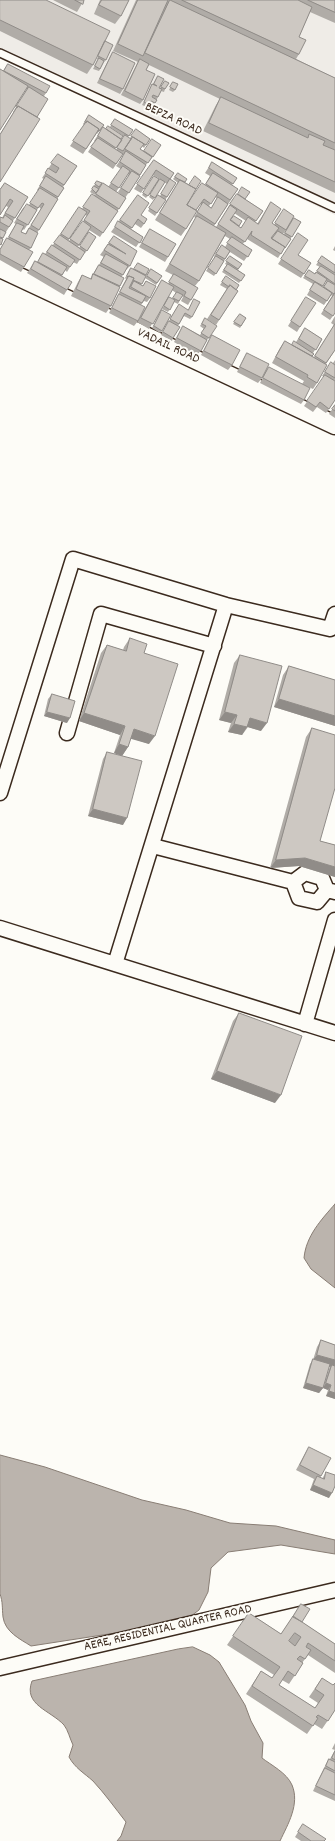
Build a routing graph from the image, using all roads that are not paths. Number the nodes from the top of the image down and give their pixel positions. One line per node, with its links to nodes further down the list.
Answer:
1 (0, 53): 2 (lane, BEPZA ROAD)
2 (335, 208)
3 (0, 268): 4 (street, VADAIL ROAD)
4 (335, 425)
5 (226, 605): 6 (street); 7 (street); 9 (street)
6 (335, 614)
7 (214, 646): 8 (street); 10 (street)
8 (67, 733)
9 (0, 793)
10 (153, 846): 11 (street); 15 (street)
11 (293, 882): 12 (street); 12 (street)
12 (331, 891)
13 (335, 920): 16 (street)
14 (0, 928): 15 (street)
15 (115, 964): 16 (street)
16 (305, 1024): 17 (street)
17 (335, 1033)
18 (335, 1590): 19 (street, AERE, RESIDENTIAL QUARTER ROAD)
19 (0, 1668)

